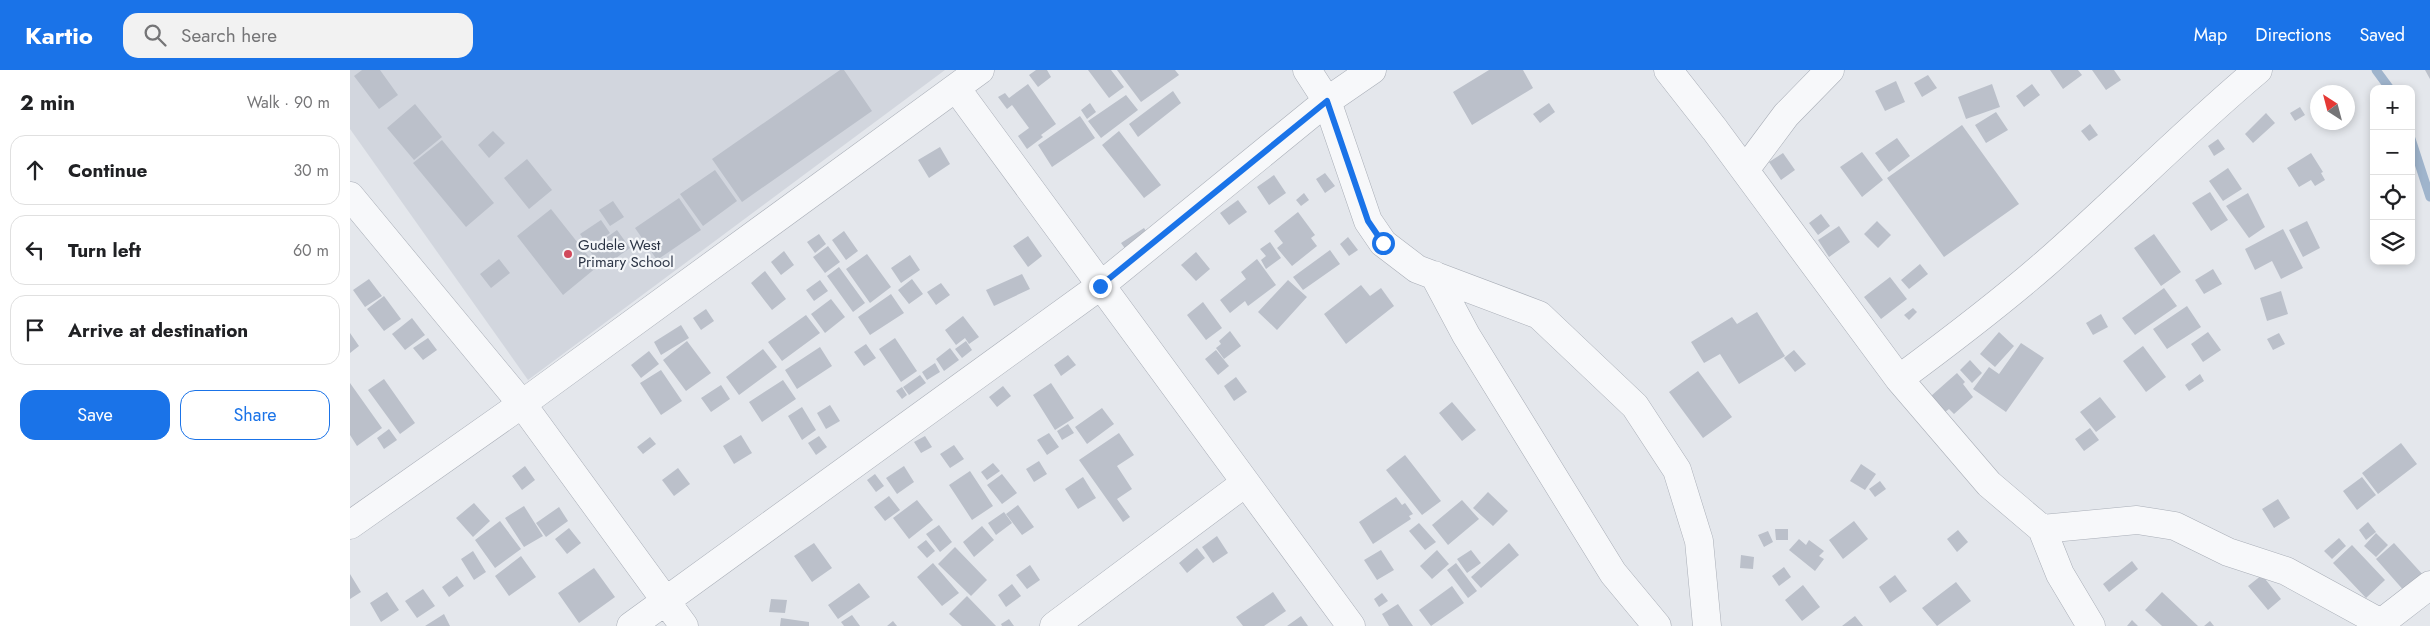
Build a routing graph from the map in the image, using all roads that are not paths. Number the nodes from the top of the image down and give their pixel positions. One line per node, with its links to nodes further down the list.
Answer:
1 (980, 70): 7 (street)
2 (1307, 70): 8 (street)
3 (1372, 70): 8 (street)
4 (1668, 70): 9 (street)
5 (1830, 70): 9 (street)
6 (2258, 70): 13 (street)
7 (956, 88): 12 (street); 14 (street)
8 (1327, 101): 11 (street); 12 (street)
9 (1745, 170): 13 (street)
10 (350, 197): 14 (street)
11 (1434, 276): 25 (street); 26 (street)
12 (1100, 286): 15 (street); 19 (street)
13 (1899, 379): 17 (street)
14 (522, 404): 16 (street); 19 (street)
15 (1245, 483): 23 (street); 24 (street)
16 (350, 524)
17 (2042, 529): 20 (street); 27 (street)
18 (2430, 585): 20 (street)
19 (665, 600): 21 (street); 22 (street)
20 (2379, 624)
21 (631, 626)
22 (684, 626)
23 (1054, 626)
24 (1351, 626)
25 (1658, 626)
26 (1707, 626)
27 (2091, 626)

